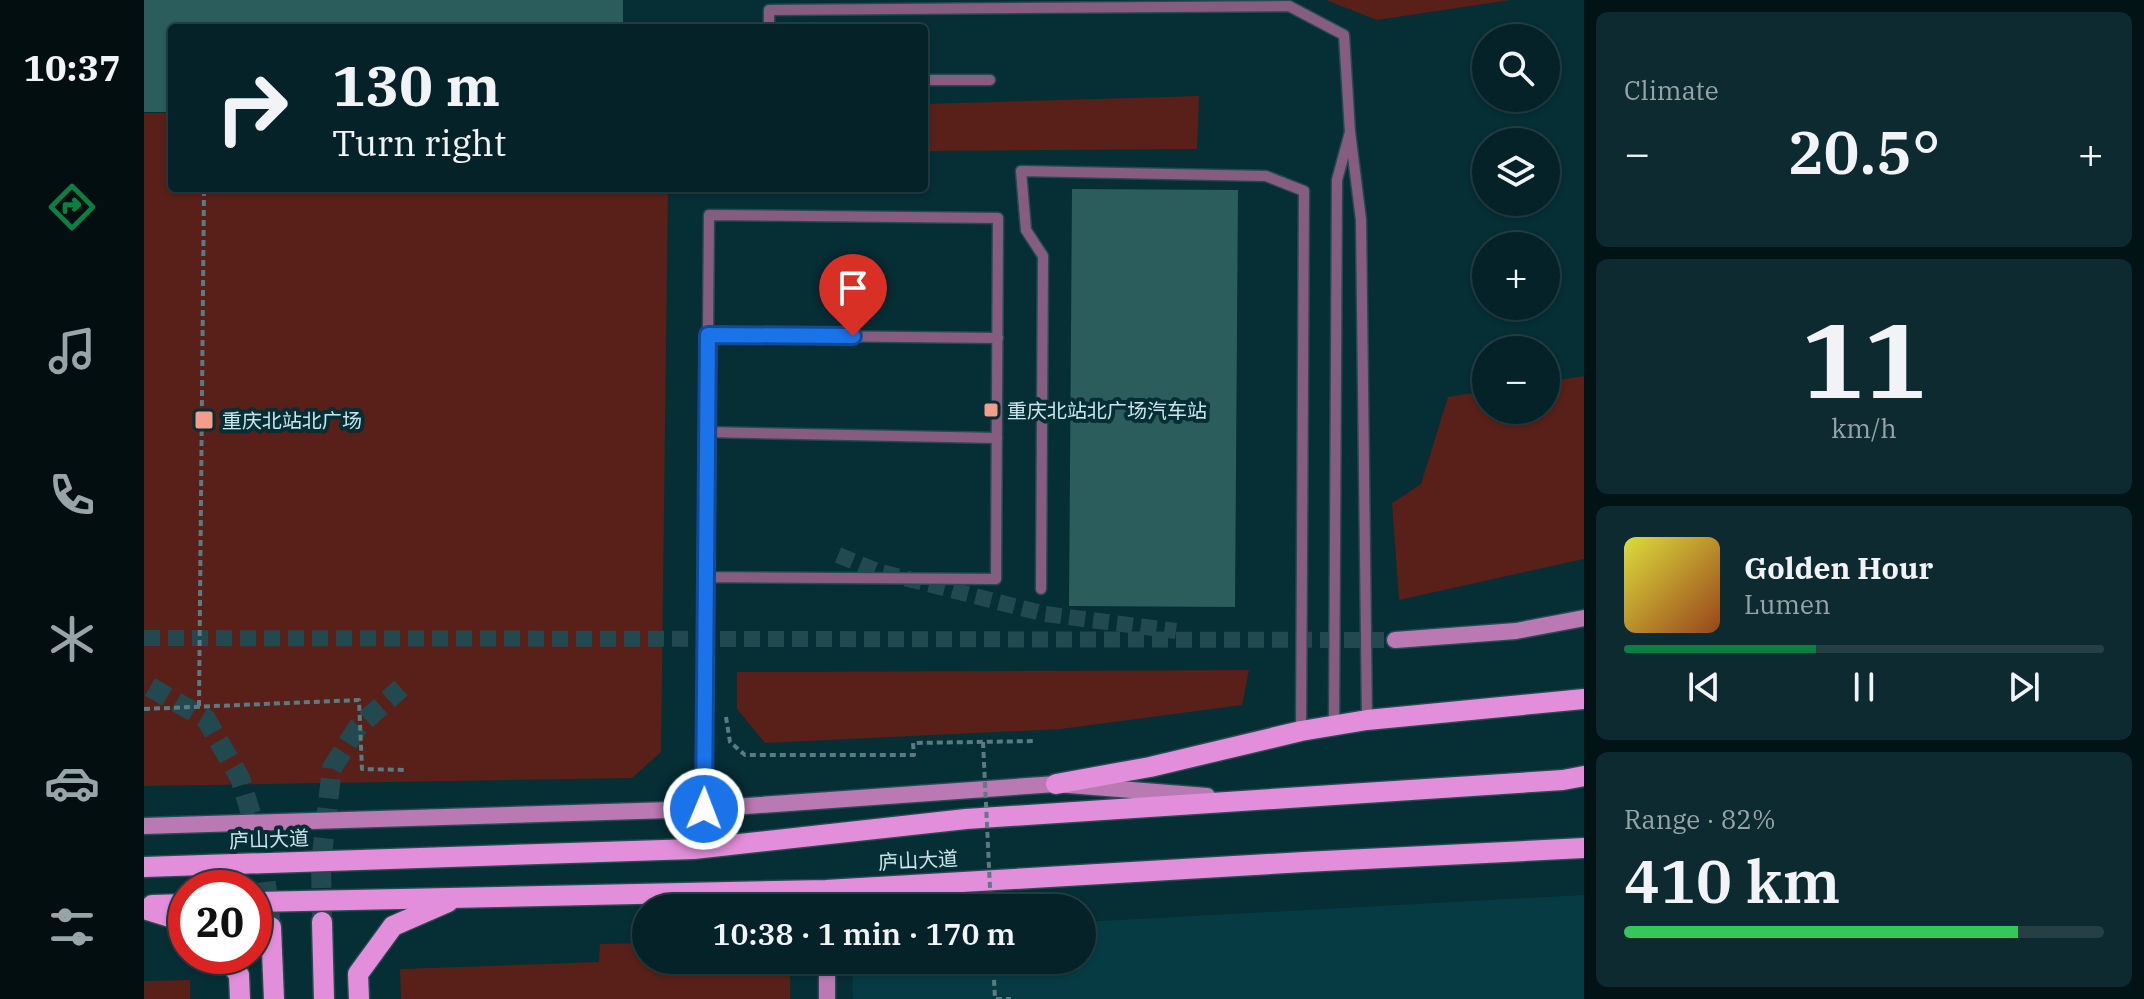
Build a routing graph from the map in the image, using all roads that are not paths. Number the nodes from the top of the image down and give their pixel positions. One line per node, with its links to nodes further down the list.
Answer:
1 (769, 24): 4 (lane)
2 (928, 80): 3 (lane)
3 (990, 80)
4 (1350, 132): 16 (lane); 17 (lane)
5 (708, 335): 6 (lane); 6 (lane); 7 (lane)
6 (998, 338): 8 (lane)
7 (707, 432): 8 (lane); 9 (lane)
8 (997, 438): 9 (lane)
9 (706, 577): 22 (lane)
10 (1041, 589): 18 (lane)
11 (1584, 606): 13 (street)
12 (1584, 618): 13 (street)
13 (1516, 631): 14 (street)
14 (1395, 640)
15 (1584, 699): 16 (main road)
16 (1367, 720): 17 (main road)
17 (1334, 726): 18 (main road)
18 (1301, 731): 20 (main road)
19 (1584, 776): 21 (main road, 庐山大道)
20 (1056, 784): 21 (street, 庐山大道); 22 (street, 庐山大道)
21 (1257, 800): 25 (main road, 庐山大道)
22 (704, 809): 23 (street, 庐山大道)
23 (144, 826)
24 (1584, 848): 26 (main road, 庐山大道)
25 (144, 867)
26 (900, 894)
27 (457, 897): 28 (main road, 庐山大道); 29 (main road, 庐山大道); 40 (main road)
28 (632, 898)
29 (272, 902)
30 (168, 905): 31 (main road)
31 (144, 907): 32 (main road)
32 (168, 916)
33 (322, 922): 39 (main road)
34 (272, 951): 38 (main road)
35 (238, 974): 37 (main road)
36 (827, 974): 41 (street)
37 (240, 999)
38 (274, 999)
39 (324, 999)
40 (359, 999)
41 (827, 999)

